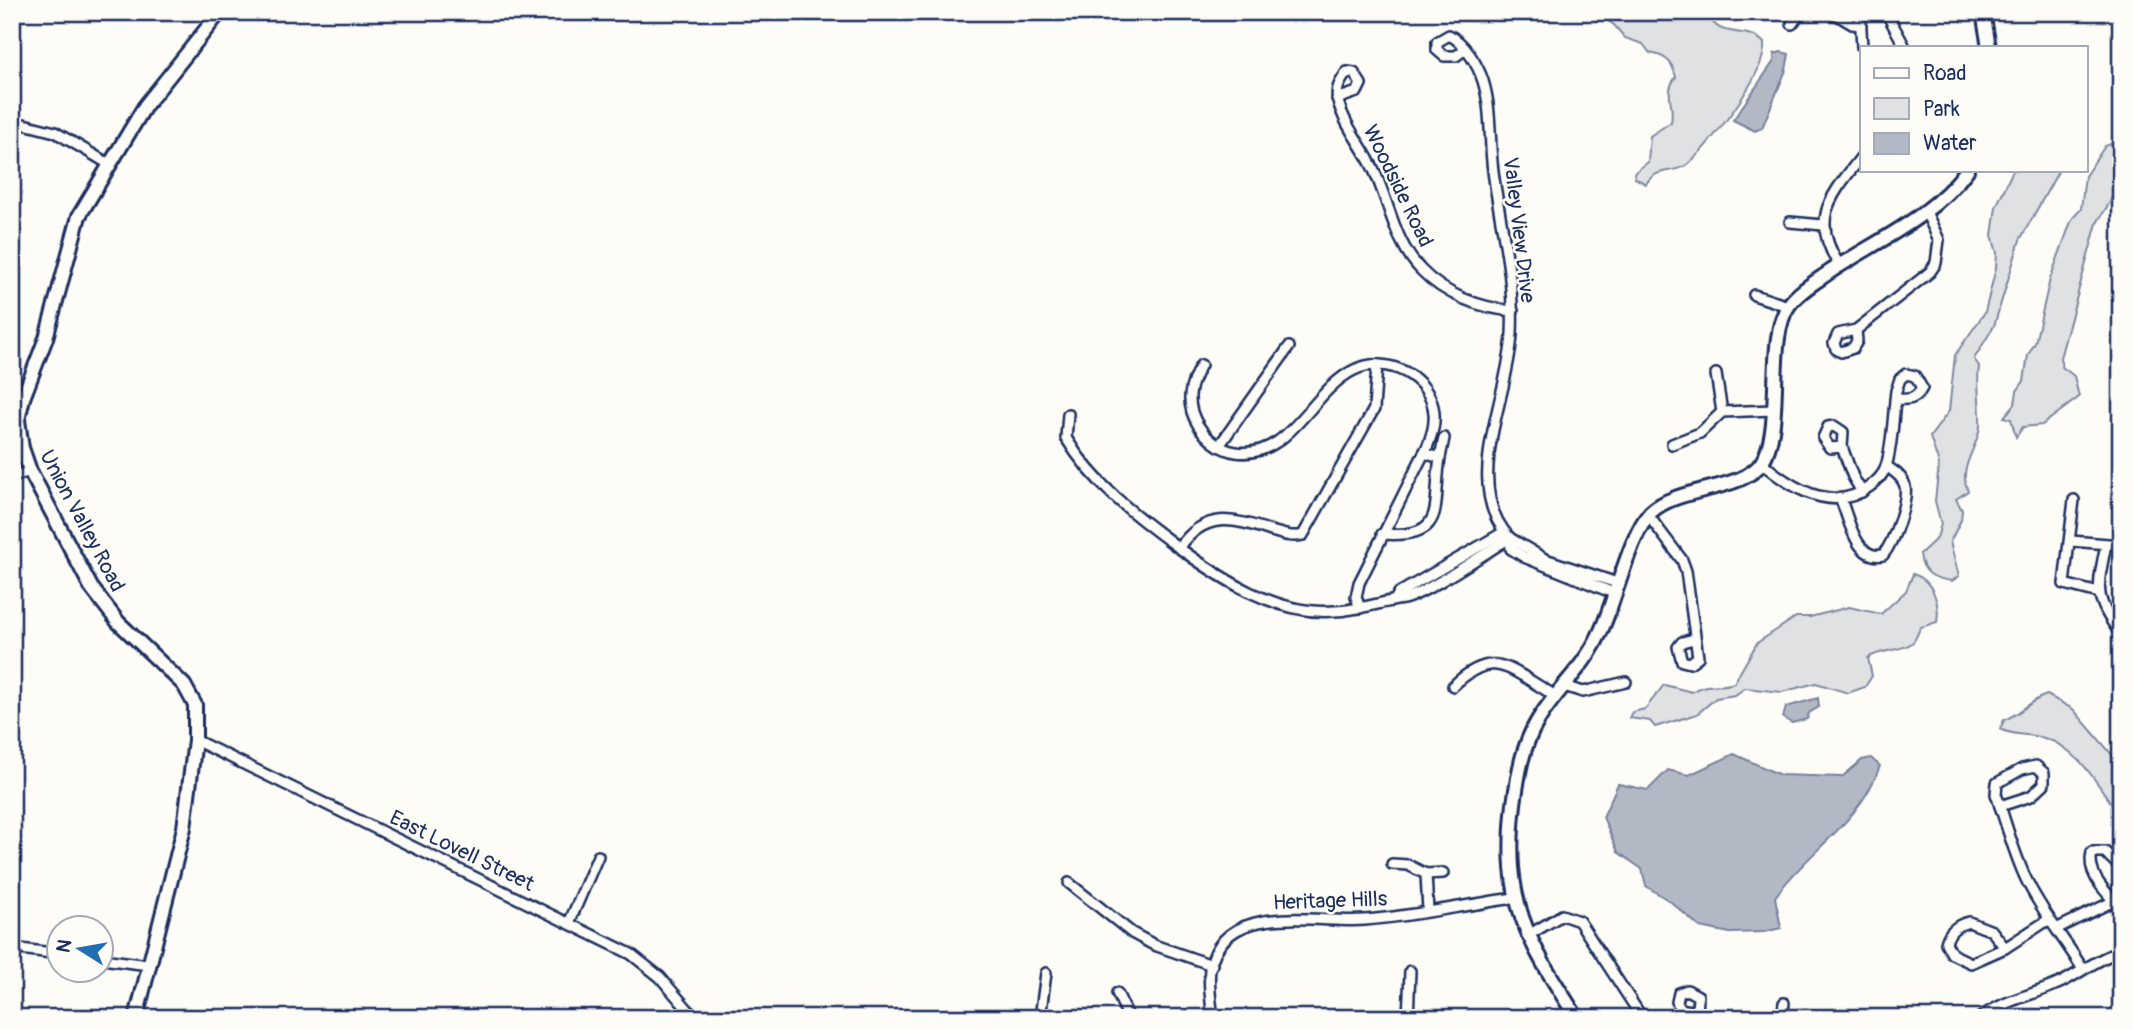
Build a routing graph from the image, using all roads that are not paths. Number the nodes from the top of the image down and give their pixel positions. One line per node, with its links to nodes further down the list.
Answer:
1 (220, 12): 16 (street, Union Valley Road)
2 (1801, 12): 7 (street)
3 (1832, 12): 8 (street)
4 (1860, 12): 8 (street)
5 (1886, 12): 10 (street)
6 (1983, 12): 11 (street)
7 (1792, 24)
8 (1861, 25): 9 (street)
9 (1862, 46)
10 (1904, 46)
11 (1989, 46)
12 (1464, 50): 24 (street, Valley View Drive)
13 (1337, 99): 24 (street, Woodside Road)
14 (12, 121): 16 (street)
15 (1860, 159): 20 (street)
16 (108, 163): 33 (street, Union Valley Road)
17 (1965, 172): 18 (street)
18 (1926, 212): 21 (street); 25 (street)
19 (1790, 222): 20 (street)
20 (1823, 225): 21 (street)
21 (1840, 266): 23 (street)
22 (1755, 295): 23 (street)
23 (1788, 306): 31 (street)
24 (1513, 312): 50 (street, Valley View Drive)
25 (1856, 330)
26 (1289, 347): 37 (street)
27 (1201, 365): 37 (street)
28 (1377, 365): 37 (street); 39 (street); 54 (street)
29 (1716, 374): 32 (street)
30 (1895, 399): 42 (street)
31 (1773, 410): 32 (street); 41 (street)
32 (1722, 412): 36 (street)
33 (15, 414): 43 (street, Union Valley Road)
34 (1068, 414): 54 (street)
35 (1444, 438): 40 (street)
36 (1672, 444)
37 (1219, 446)
38 (1842, 447): 45 (street)
39 (1424, 453): 40 (street); 49 (street)
40 (1440, 458): 49 (street)
41 (1762, 463): 46 (street); 48 (street)
42 (1886, 466): 45 (street); 46 (street)
43 (30, 471): 44 (street); 64 (street, Union Valley Road)
44 (12, 477)
45 (1863, 492): 46 (street)
46 (1842, 500)
47 (2074, 500): 51 (street)
48 (1648, 515): 55 (street); 59 (street)
49 (1382, 534): 57 (street)
50 (1507, 535): 55 (street); 57 (street)
51 (2071, 541): 52 (street); 56 (street)
52 (2106, 544): 53 (street); 56 (street)
53 (2121, 545)
54 (1179, 548): 57 (street)
55 (1618, 589): 62 (street)
56 (2099, 593): 58 (street)
57 (1360, 608)
58 (2121, 634)
59 (1694, 639)
60 (1626, 682): 62 (street)
61 (1453, 686): 63 (street)
62 (1564, 686): 63 (street)
63 (1554, 698): 72 (street)
64 (195, 740): 76 (street, East Lovell Street); 84 (street, Union Valley Road)
65 (2000, 806): 65 (street); 75 (street)
66 (598, 856): 76 (street)
67 (1392, 864): 70 (street, Heritage Hills)
68 (2121, 868): 73 (street)
69 (1443, 873): 70 (street, Heritage Hills)
70 (1426, 874): 74 (street)
71 (1069, 883): 85 (street)
72 (1514, 898): 74 (street, Heritage Hills); 78 (street)
73 (2118, 900): 77 (street)
74 (1428, 911): 85 (street, Heritage Hills)
75 (2048, 920): 77 (street); 80 (street)
76 (569, 923): 93 (street, East Lovell Street)
77 (2058, 928): 86 (street)
78 (1527, 936): 91 (street); 98 (street)
79 (12, 948): 82 (street)
80 (2005, 948): 80 (street)
81 (2121, 951): 86 (street)
82 (46, 952)
83 (116, 961): 84 (street)
84 (149, 965): 92 (street, Union Valley Road)
85 (1212, 965): 96 (street)
86 (2082, 968): 100 (street)
87 (1410, 971): 97 (street)
88 (1046, 972): 94 (street)
89 (1117, 993): 95 (street)
90 (1784, 1003): 99 (street)
91 (1639, 1013)
92 (136, 1018)
93 (695, 1018)
94 (1040, 1018)
95 (1129, 1018)
96 (1213, 1018)
97 (1408, 1018)
98 (1577, 1018)
99 (1782, 1018)
100 (1980, 1018)

